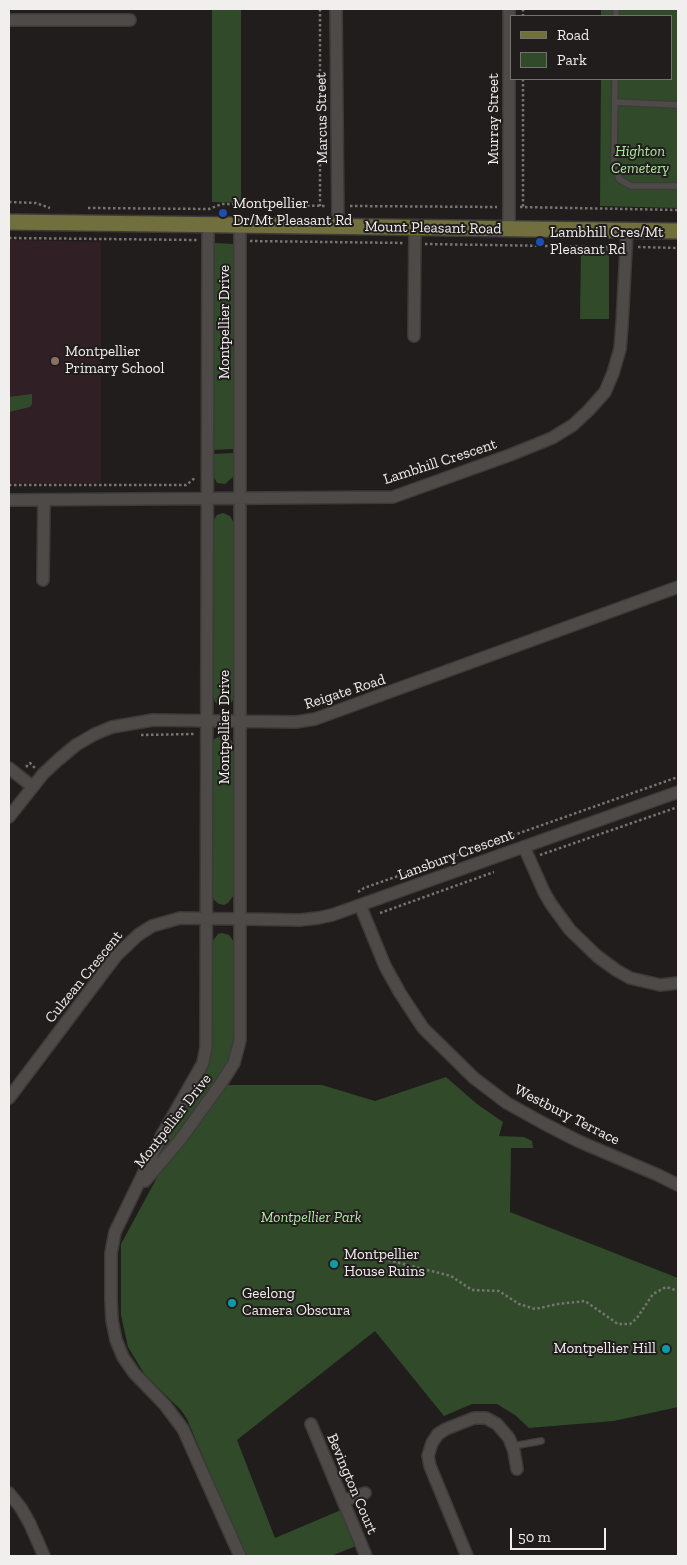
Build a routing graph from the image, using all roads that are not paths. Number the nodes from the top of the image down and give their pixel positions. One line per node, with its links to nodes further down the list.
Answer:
1 (336, 9): 12 (street, Marcus Street)
2 (509, 9): 14 (street, Murray Street)
3 (9, 20): 4 (street)
4 (130, 20)
5 (615, 80): 6 (lane)
6 (615, 102): 7 (lane); 8 (lane)
7 (678, 105)
8 (678, 186)
9 (9, 222): 10 (street, Mount Pleasant Road)
10 (208, 225): 11 (street, Mount Pleasant Road); 18 (street, Montpellier Drive)
11 (245, 225): 12 (street, Mount Pleasant Road); 19 (street, Montpellier Drive)
12 (338, 226): 13 (street, Mount Pleasant Road)
13 (415, 228): 14 (street, Mount Pleasant Road); 17 (street)
14 (509, 229): 15 (street, Mount Pleasant Road)
15 (626, 230): 16 (street, Mount Pleasant Road); 19 (street, Lambhill Crescent)
16 (678, 231)
17 (414, 336)
18 (207, 498): 19 (street, Lambhill Crescent); 21 (street, Lambhill Crescent); 25 (street, Montpellier Drive)
19 (240, 499): 24 (street, Montpellier Drive)
20 (9, 500): 21 (street, Lambhill Crescent)
21 (44, 500): 22 (street)
22 (43, 580)
23 (678, 587): 24 (street, Reigate Road)
24 (240, 722): 25 (street, Reigate Road); 33 (street, Montpellier Drive)
25 (207, 725): 27 (street, Reigate Road); 32 (street, Montpellier Drive)
26 (9, 768): 27 (street)
27 (32, 786): 29 (street, Reigate Road)
28 (678, 792): 30 (street, Lansbury Crescent)
29 (9, 818)
30 (524, 847): 31 (street, Lansbury Crescent); 34 (street)
31 (360, 905): 33 (street, Lansbury Crescent); 36 (street, Westbury Terrace)
32 (206, 919): 33 (street, Culzean Crescent); 35 (street, Culzean Crescent); 37 (street, Montpellier Drive)
33 (239, 920): 37 (street, Montpellier Drive)
34 (678, 983)
35 (9, 1098)
36 (678, 1186)
37 (134, 1194): 46 (street, Montpellier Drive)
38 (311, 1424): 44 (street, Bevington Court)
39 (541, 1441): 40 (lane)
40 (513, 1446): 41 (street); 48 (street)
41 (517, 1469)
42 (9, 1493): 45 (street)
43 (365, 1493): 44 (street)
44 (343, 1501): 47 (street, Bevington Court)
45 (44, 1556)
46 (240, 1556)
47 (366, 1556)
48 (467, 1556)

